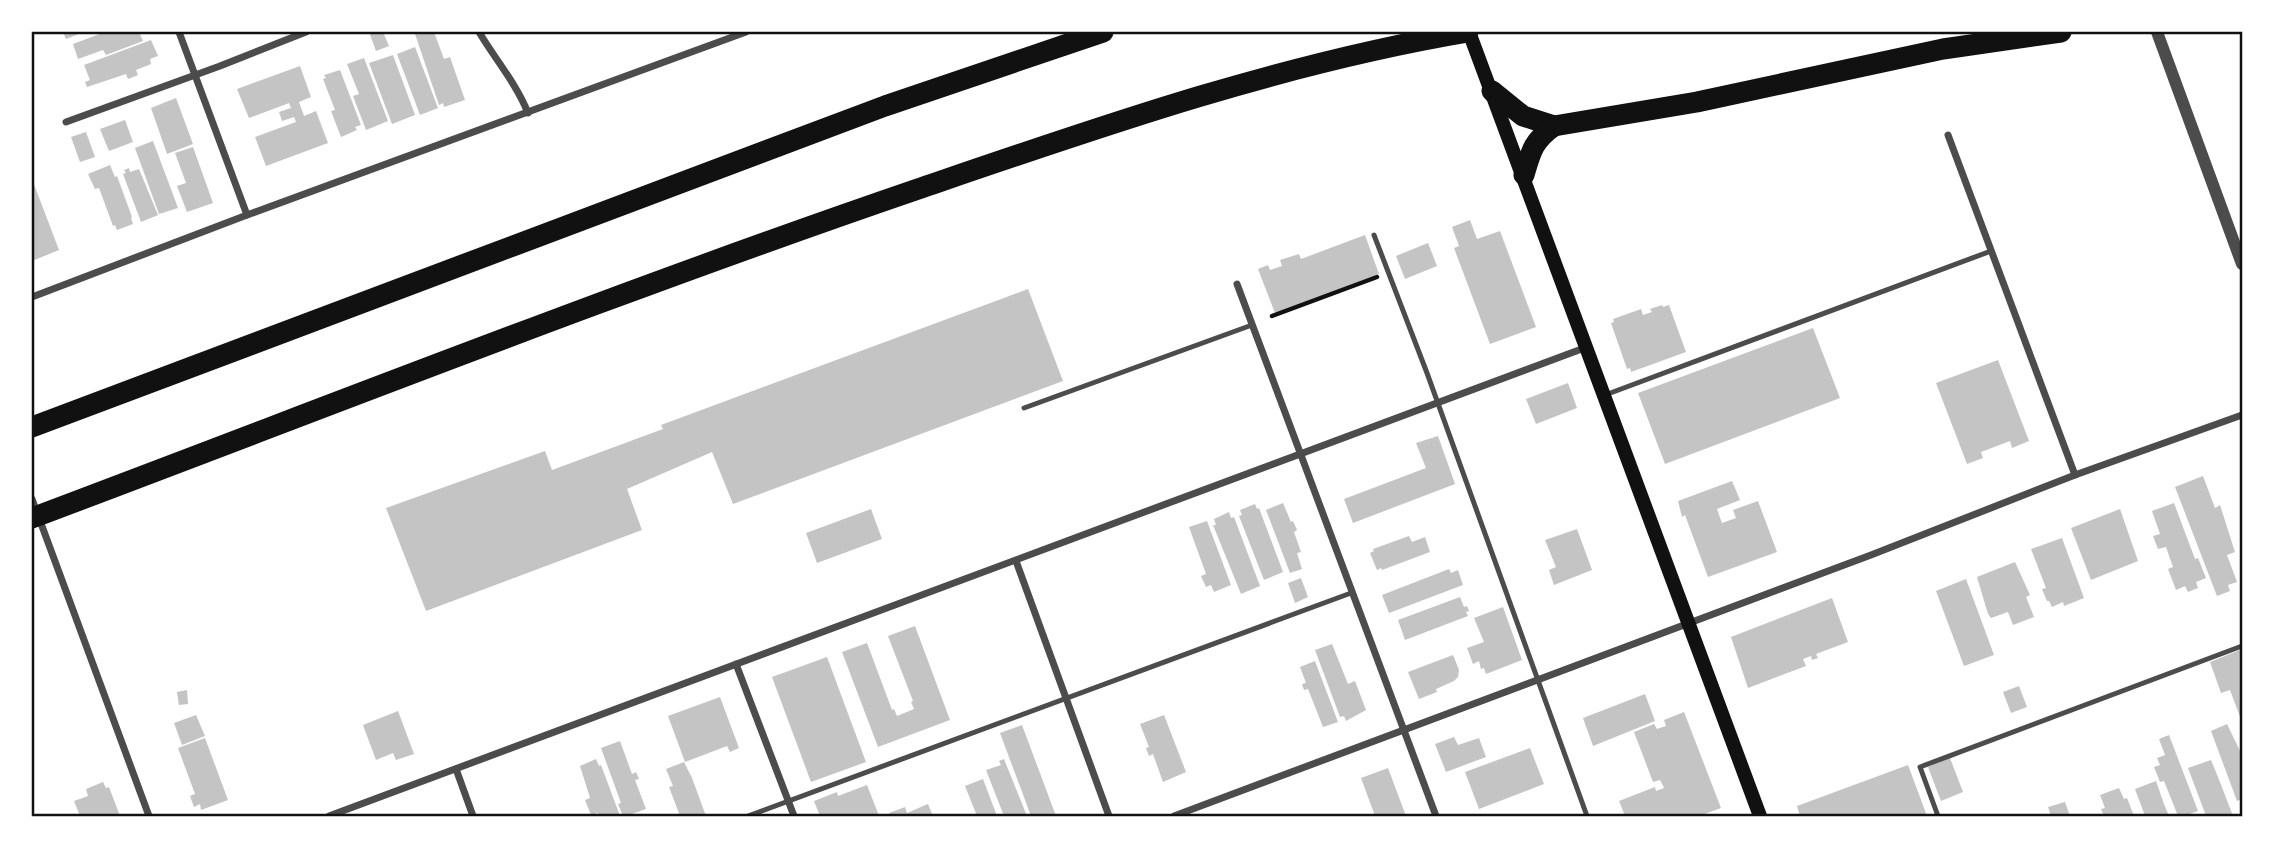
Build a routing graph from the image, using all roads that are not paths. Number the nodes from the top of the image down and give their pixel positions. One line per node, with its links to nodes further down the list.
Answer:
1 (179, 32): 9 (street)
2 (306, 32): 9 (street)
3 (479, 32): 11 (street)
4 (746, 32): 11 (street)
5 (1103, 32): 28 (highway)
6 (1469, 32): 10 (main road); 32 (highway)
7 (2061, 32): 13 (highway)
8 (2157, 32): 19 (street)
9 (195, 75): 12 (street); 16 (street)
10 (1492, 91): 13 (highway); 15 (main road)
11 (528, 113): 16 (street)
12 (66, 122)
13 (1554, 126): 15 (highway)
14 (1948, 135): 18 (street)
15 (1524, 175): 23 (main road)
16 (247, 215): 21 (street)
17 (1374, 235): 25 (lane)
18 (1991, 251): 24 (lane); 30 (street)
19 (2242, 264)
20 (1237, 284): 22 (street)
21 (32, 297)
22 (1252, 325): 26 (lane); 29 (street)
23 (1587, 347): 24 (main road); 25 (street)
24 (1605, 395): 35 (main road)
25 (1438, 403): 29 (street); 38 (lane)
26 (1024, 408)
27 (2242, 415): 30 (street)
28 (32, 427)
29 (1300, 454): 33 (street); 34 (street)
30 (2075, 475): 35 (street)
31 (32, 499): 43 (street)
32 (32, 518)
33 (1016, 561): 37 (street); 39 (street)
34 (1351, 593): 39 (lane); 40 (street)
35 (1689, 623): 38 (street); 52 (main road)
36 (2242, 646): 53 (lane)
37 (736, 664): 41 (street); 42 (street)
38 (1536, 680): 40 (street); 51 (lane)
39 (1066, 699): 42 (lane); 48 (street)
40 (1404, 731): 49 (street); 50 (street)
41 (456, 769): 44 (street); 45 (street)
42 (789, 802): 46 (lane); 47 (street)
43 (149, 817)
44 (329, 817)
45 (473, 817)
46 (748, 817)
47 (794, 817)
48 (1109, 817)
49 (1174, 817)
50 (1436, 817)
51 (1587, 817)
52 (1760, 817)
53 (1938, 817)

